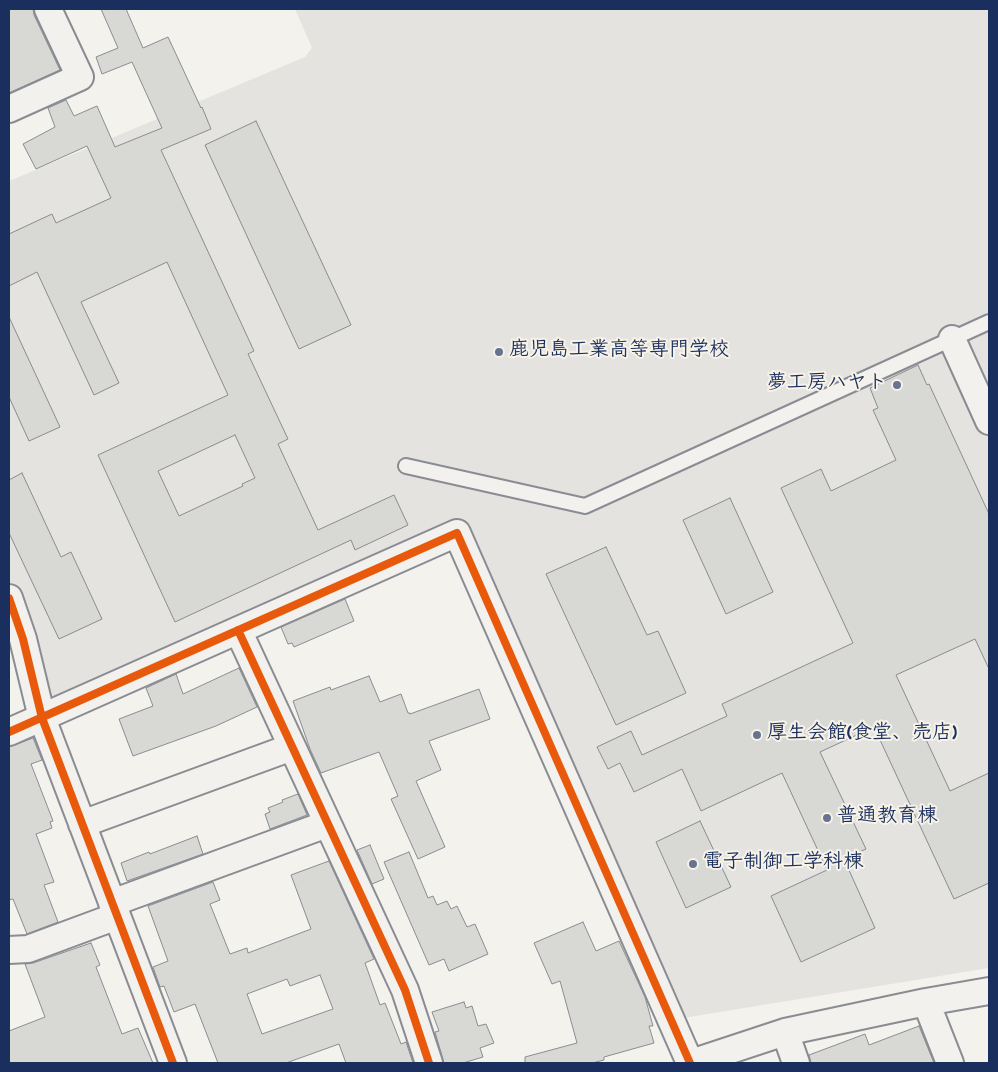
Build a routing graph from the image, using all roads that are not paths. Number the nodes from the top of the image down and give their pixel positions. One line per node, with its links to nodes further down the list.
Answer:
1 (48, 9): 2 (street)
2 (9, 109)
3 (989, 322): 4 (lane)
4 (952, 339): 5 (street); 6 (lane)
5 (989, 421)
6 (406, 466)
7 (9, 598): 9 (street)
8 (238, 630): 9 (street); 11 (street); 21 (street)
9 (42, 718): 10 (street); 12 (street)
10 (9, 732)
11 (292, 747): 12 (street); 13 (street)
12 (82, 824): 14 (street)
13 (327, 824): 14 (street); 20 (street)
14 (114, 910): 15 (street); 19 (street)
15 (9, 950)
16 (989, 991): 17 (street)
17 (926, 1002): 18 (street); 23 (street)
18 (785, 1032): 21 (street); 22 (street)
19 (173, 1063)
20 (429, 1063)
21 (691, 1063)
22 (796, 1063)
23 (950, 1063)

